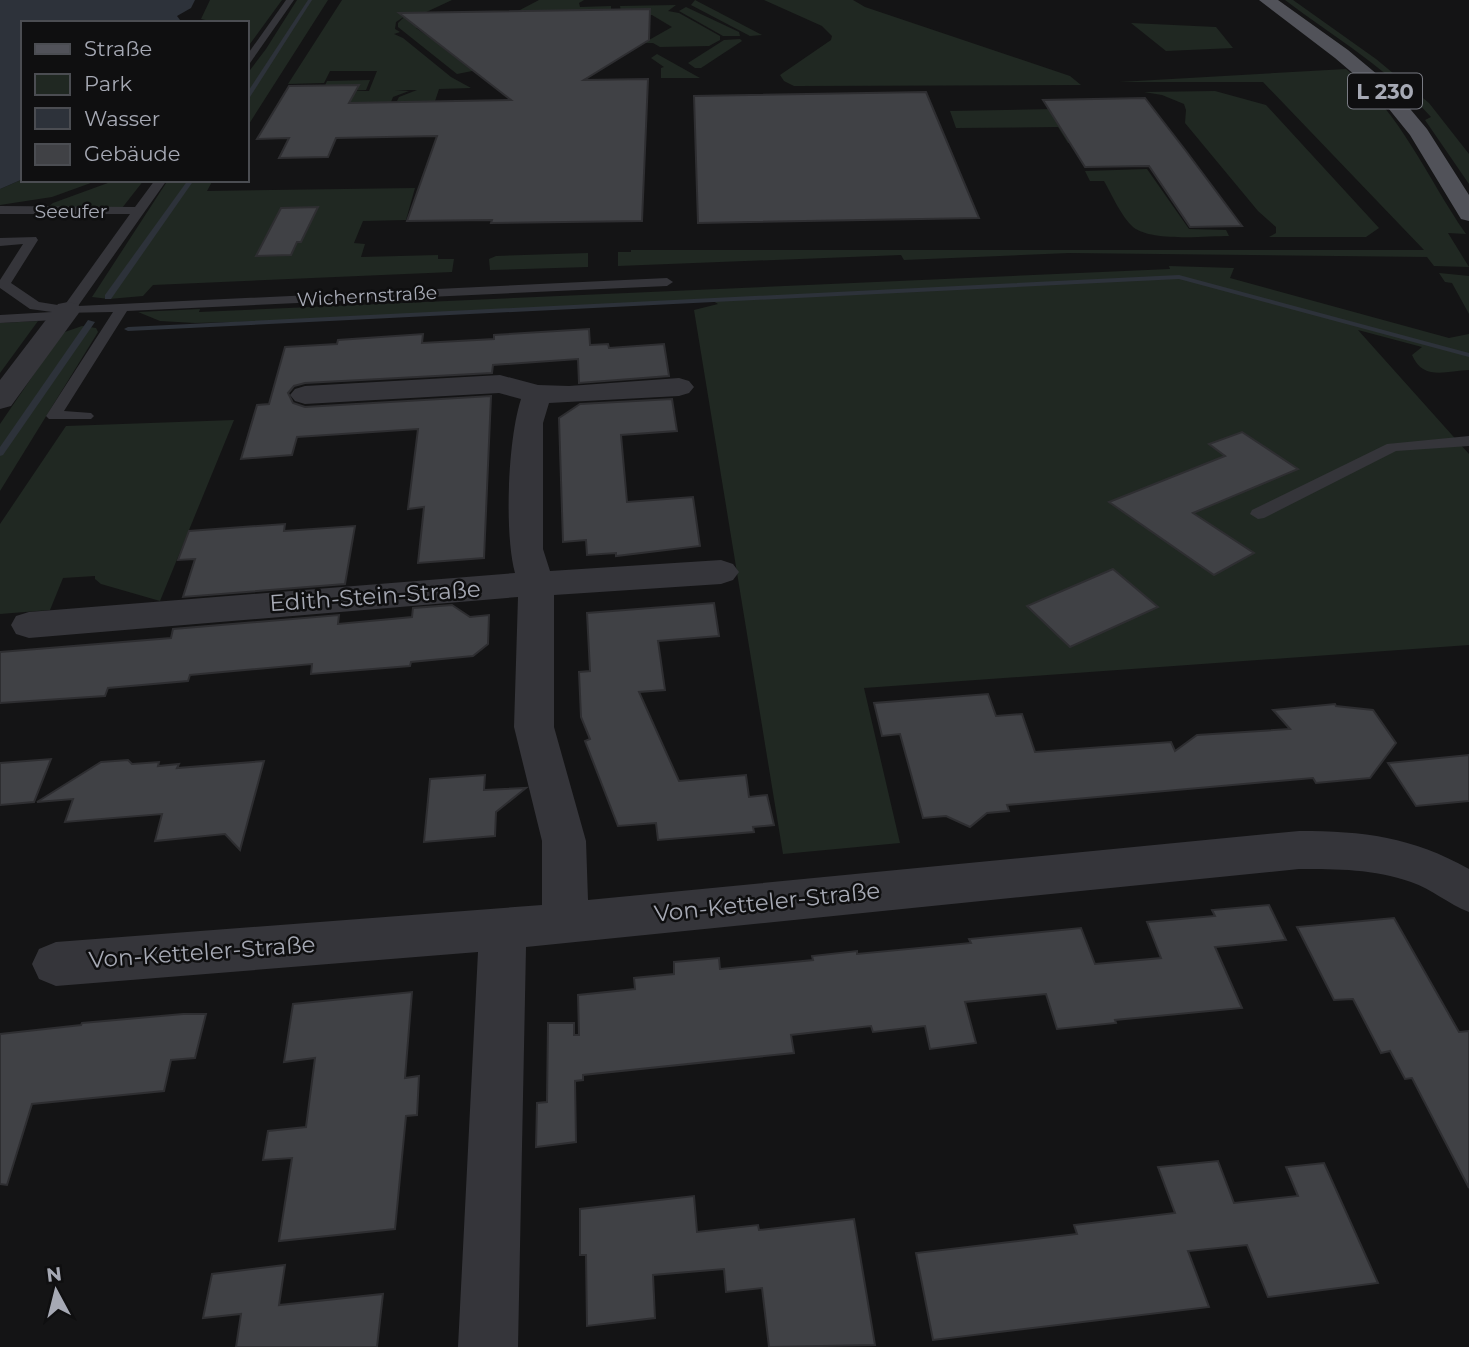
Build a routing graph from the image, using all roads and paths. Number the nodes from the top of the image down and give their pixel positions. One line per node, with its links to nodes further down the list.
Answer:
1 (290, 0): 3 (lane)
2 (1267, 0): 7 (main road, L 230)
3 (248, 60)
4 (160, 182): 6 (lane)
5 (0, 210): 6 (lane, Seeufer)
6 (141, 211): 12 (lane)
7 (1469, 214)
8 (0, 242): 10 (lane)
9 (667, 282): 11 (lane, Wichernstraße)
10 (2, 284): 12 (lane)
11 (123, 307): 12 (lane, Wichernstraße); 18 (lane)
12 (66, 313): 13 (lane); 17 (street)
13 (0, 319)
14 (680, 387): 15 (street)
15 (537, 394): 16 (street); 22 (street)
16 (305, 395)
17 (0, 400)
18 (86, 416)
19 (1469, 441): 20 (lane)
20 (1258, 514)
21 (721, 572): 22 (street, Edith-Stein-Straße)
22 (536, 585): 23 (street, Edith-Stein-Straße); 25 (street)
23 (29, 625)
24 (1469, 892): 25 (street, Von-Ketteler-Straße)
25 (565, 922): 26 (street, Von-Ketteler-Straße)
26 (503, 929): 27 (street, Von-Ketteler-Straße); 28 (street)
27 (56, 964)
28 (488, 1347)

